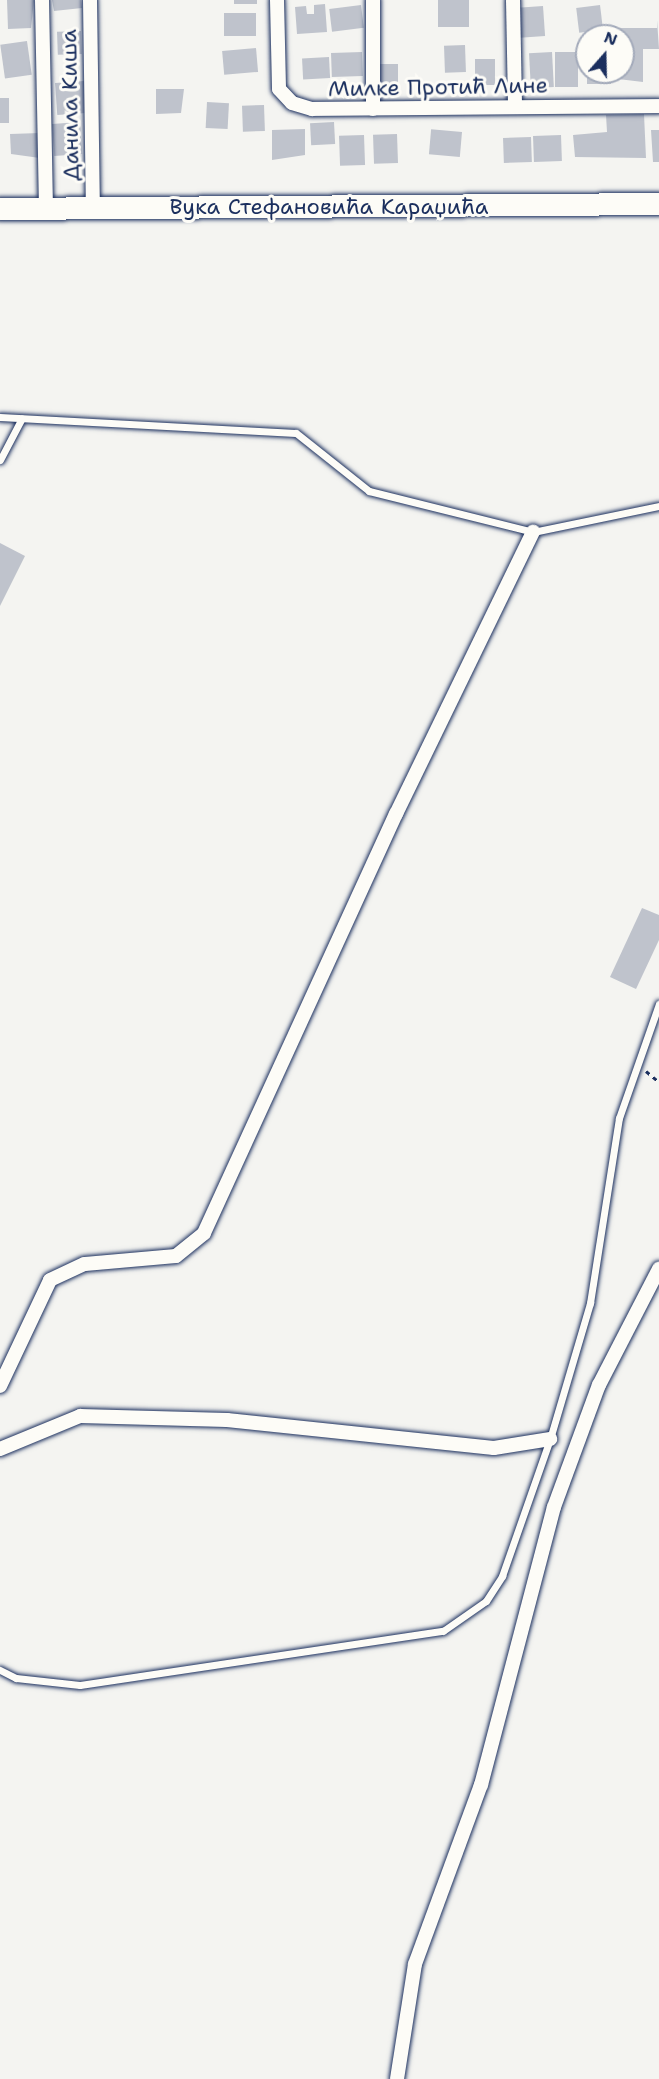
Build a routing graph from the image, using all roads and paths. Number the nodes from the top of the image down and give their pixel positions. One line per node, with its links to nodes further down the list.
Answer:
1 (42, 0): 10 (street)
2 (90, 0): 11 (street, Данила Киша)
3 (277, 0): 8 (street, Милке Протић Лине)
4 (373, 0): 8 (street)
5 (513, 0): 7 (street)
6 (659, 106): 7 (street, Милке Протић Лине)
7 (515, 107): 8 (street, Милке Протић Лине)
8 (373, 109)
9 (659, 204): 11 (main road, Вука Стефановића Караџића)
10 (46, 209): 11 (main road, Вука Стефановића Караџића); 12 (main road, Вука Стефановића Караџића)
11 (93, 209)
12 (0, 210)
13 (0, 417): 14 (lane)
14 (22, 418): 15 (lane); 17 (lane)
15 (0, 460)
16 (659, 506): 17 (lane)
17 (533, 532): 22 (street)
18 (659, 1004): 19 (lane)
19 (638, 1064): 20 (path); 23 (lane)
20 (659, 1082)
21 (659, 1269): 26 (street)
22 (0, 1386)
23 (550, 1439): 24 (street); 25 (lane)
24 (0, 1449)
25 (0, 1670)
26 (397, 2079)

